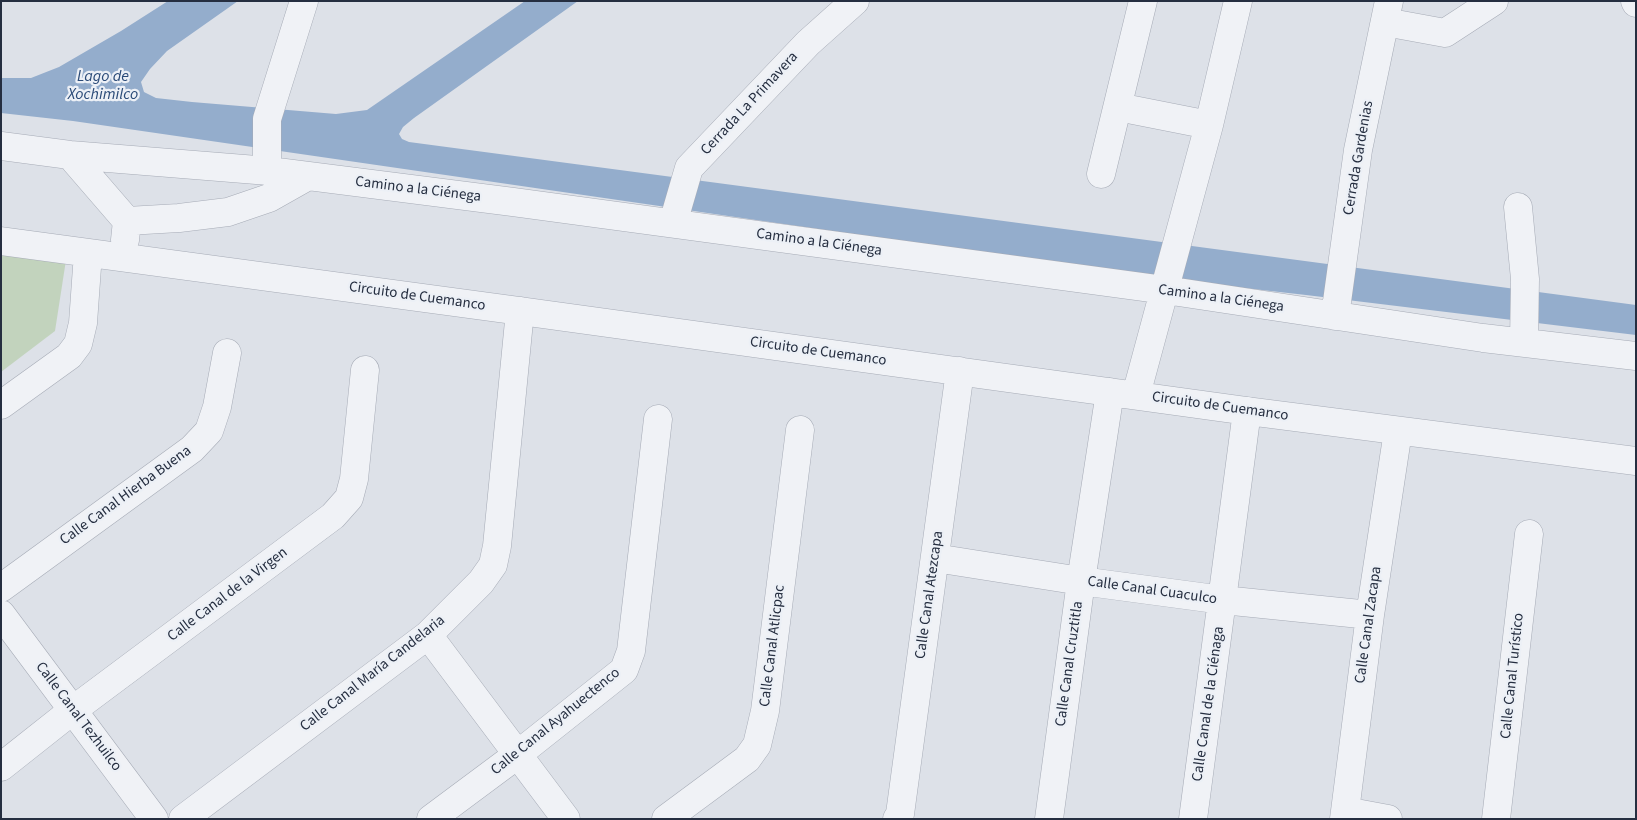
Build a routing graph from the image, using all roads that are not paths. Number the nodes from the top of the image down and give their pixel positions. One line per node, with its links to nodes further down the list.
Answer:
1 (304, 1): 11 (street)
2 (855, 1): 15 (street, Cerrada La Primavera)
3 (1143, 1): 7 (street)
4 (1238, 1): 8 (street, Calle Canal Cruztitla)
5 (1494, 1): 6 (street)
6 (1387, 11): 22 (street, Cerrada Gardenias)
7 (1118, 107): 8 (street); 12 (street)
8 (1209, 125): 20 (street, Calle Canal Cruztitla)
9 (1, 146): 10 (street, Camino a la Ciénega)
10 (70, 155): 11 (street, Camino a la Ciénega); 16 (street)
11 (268, 165): 13 (street, Camino a la Ciénega)
12 (1102, 174)
13 (308, 176): 15 (street, Camino a la Ciénega); 16 (street)
14 (1518, 207): 23 (street)
15 (673, 221): 20 (street, Camino a la Ciénega)
16 (127, 222): 19 (street)
17 (1, 241): 18 (street, Circuito de Cuemanco)
18 (88, 253): 19 (street, Circuito de Cuemanco); 29 (street)
19 (124, 257): 21 (street, Circuito de Cuemanco)
20 (1166, 286): 22 (street, Camino a la Ciénega); 28 (street, Calle Canal Cruztitla)
21 (520, 311): 27 (street, Circuito de Cuemanco); 42 (street, Calle Canal María Candelaria)
22 (1336, 314): 23 (street, Camino a la Ciénega)
23 (1524, 335): 25 (street, Camino a la Ciénega)
24 (227, 353): 38 (street, Calle Canal Hierba Buena)
25 (1636, 356)
26 (365, 370): 43 (street, Calle Canal de la Virgen)
27 (960, 371): 28 (street, Circuito de Cuemanco); 36 (street, Calle Canal Atezcapa)
28 (1123, 393): 30 (street, Circuito de Cuemanco); 37 (street, Calle Canal Cruztitla)
29 (1, 405)
30 (1248, 411): 33 (street, Circuito de Cuemanco); 39 (street, Calle Canal de la Ciénaga)
31 (658, 419): 44 (street, Calle Canal Ayahuectenco)
32 (800, 430): 47 (street, Calle Canal Atlicpac)
33 (1398, 431): 34 (street, Circuito de Cuemanco); 41 (street, Calle Canal Zacapa)
34 (1636, 461)
35 (1529, 534): 56 (street, Calle Canal Turístico)
36 (935, 558): 37 (street, Calle Canal Cuaculco); 52 (street, Calle Canal Atezcapa)
37 (1081, 581): 39 (street, Calle Canal Cuaculco); 53 (street, Calle Canal Cruztitla)
38 (1, 588)
39 (1223, 600): 41 (street, Calle Canal Cuaculco); 54 (street, Calle Canal de la Ciénaga)
40 (1, 614): 43 (street, Calle Canal Tezhuilco)
41 (1370, 615): 46 (street, Calle Canal Zacapa)
42 (428, 635): 44 (street); 49 (street, Calle Canal María Candelaria)
43 (73, 710): 45 (street, Calle Canal de la Virgen); 48 (street, Calle Canal Tezhuilco)
44 (516, 755): 50 (street, Calle Canal Ayahuectenco); 51 (street)
45 (1, 767)
46 (1345, 815): 55 (street)
47 (675, 816)
48 (154, 819)
49 (183, 819)
50 (431, 819)
51 (566, 819)
52 (898, 819)
53 (1049, 819)
54 (1193, 819)
55 (1388, 819)
56 (1496, 819)

